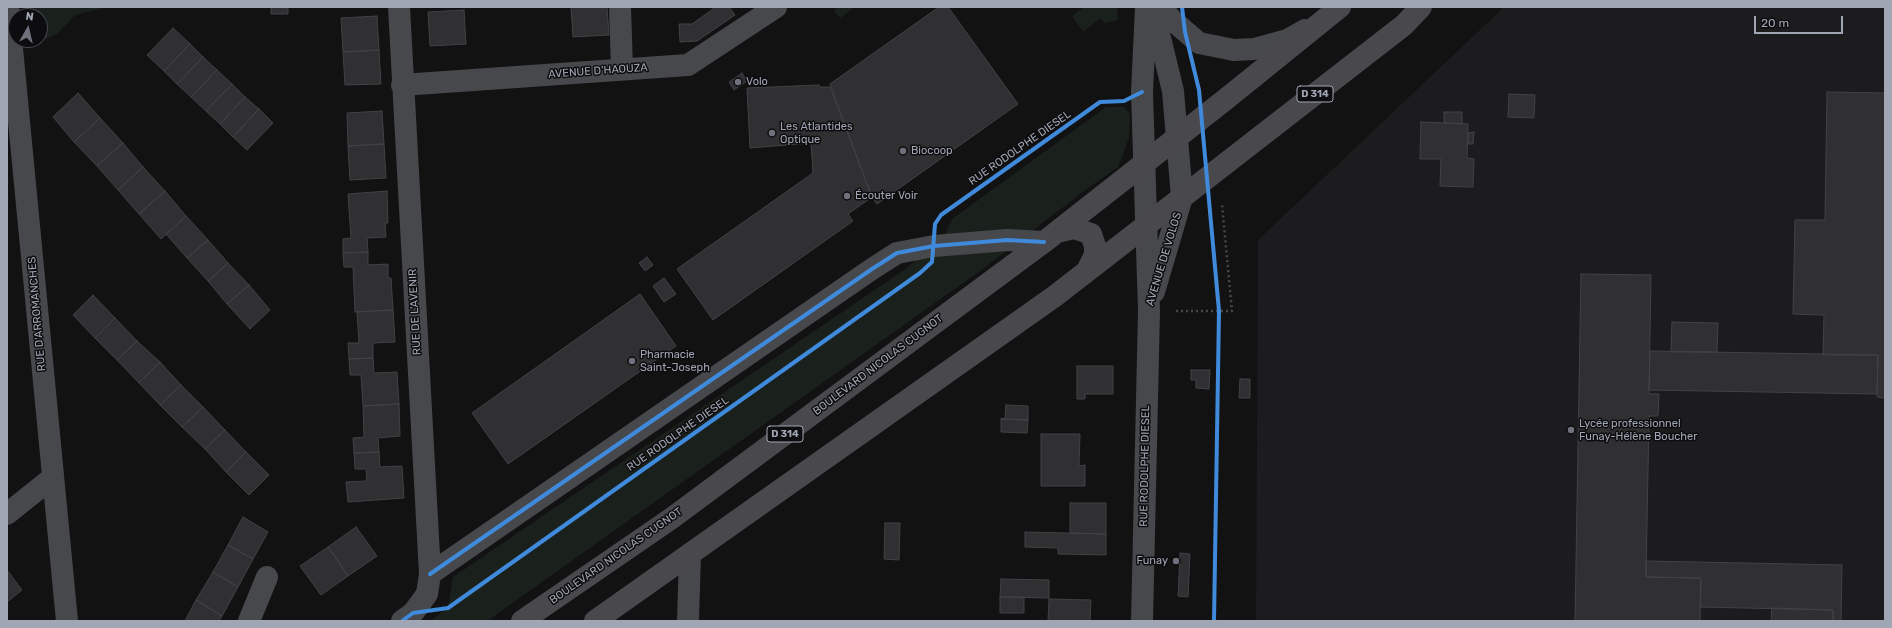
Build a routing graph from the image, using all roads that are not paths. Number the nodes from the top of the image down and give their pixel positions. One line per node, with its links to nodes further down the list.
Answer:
1 (8, 7): 13 (street, RUE D'ARROMANCHES)
2 (399, 7): 11 (street, RUE DE L'AVENIR)
3 (620, 7): 10 (street)
4 (1146, 7): 14 (street, AVENUE DE VOLOS)
5 (1152, 7): 12 (street, AVENUE DE VOLOS)
6 (1162, 7): 9 (street)
7 (1421, 7): 15 (main road, BOULEVARD NICOLAS CUGNOT / D 314)
8 (773, 8): 10 (street, AVENUE D'HAOUZA)
9 (1336, 11): 12 (main road, BOULEVARD NICOLAS CUGNOT / D 314)
10 (622, 70): 11 (street, AVENUE D'HAOUZA)
11 (402, 85): 23 (street, RUE DE L'AVENIR)
12 (1177, 137): 14 (main road, BOULEVARD NICOLAS CUGNOT / D 314); 15 (street, AVENUE DE VOLOS)
13 (14, 147): 20 (street, RUE D'ARROMANCHES)
14 (1144, 164): 16 (street, AVENUE DE VOLOS); 17 (main road, BOULEVARD NICOLAS CUGNOT / D 314)
15 (1182, 197): 16 (main road, BOULEVARD NICOLAS CUGNOT / D 314); 19 (street, AVENUE DE VOLOS)
16 (1145, 226): 18 (main road, BOULEVARD NICOLAS CUGNOT / D 314); 19 (street, AVENUE DE VOLOS)
17 (1050, 237): 18 (main road, BOULEVARD NICOLAS CUGNOT / D 314); 23 (street); 28 (main road, BOULEVARD NICOLAS CUGNOT / D 314)
18 (1087, 271): 22 (main road, BOULEVARD NICOLAS CUGNOT / D 314)
19 (1149, 311): 31 (street, RUE RODOLPHE DIESEL)
20 (52, 478): 21 (street); 26 (street, RUE D'ARROMANCHES)
21 (7, 514)
22 (690, 554): 29 (main road, BOULEVARD NICOLAS CUGNOT / D 314); 30 (street)
23 (430, 574): 25 (street, RUE DE L'AVENIR)
24 (267, 577): 27 (street)
25 (408, 617)
26 (67, 621)
27 (249, 621)
28 (522, 621)
29 (595, 621)
30 (688, 621)
31 (1142, 621)

